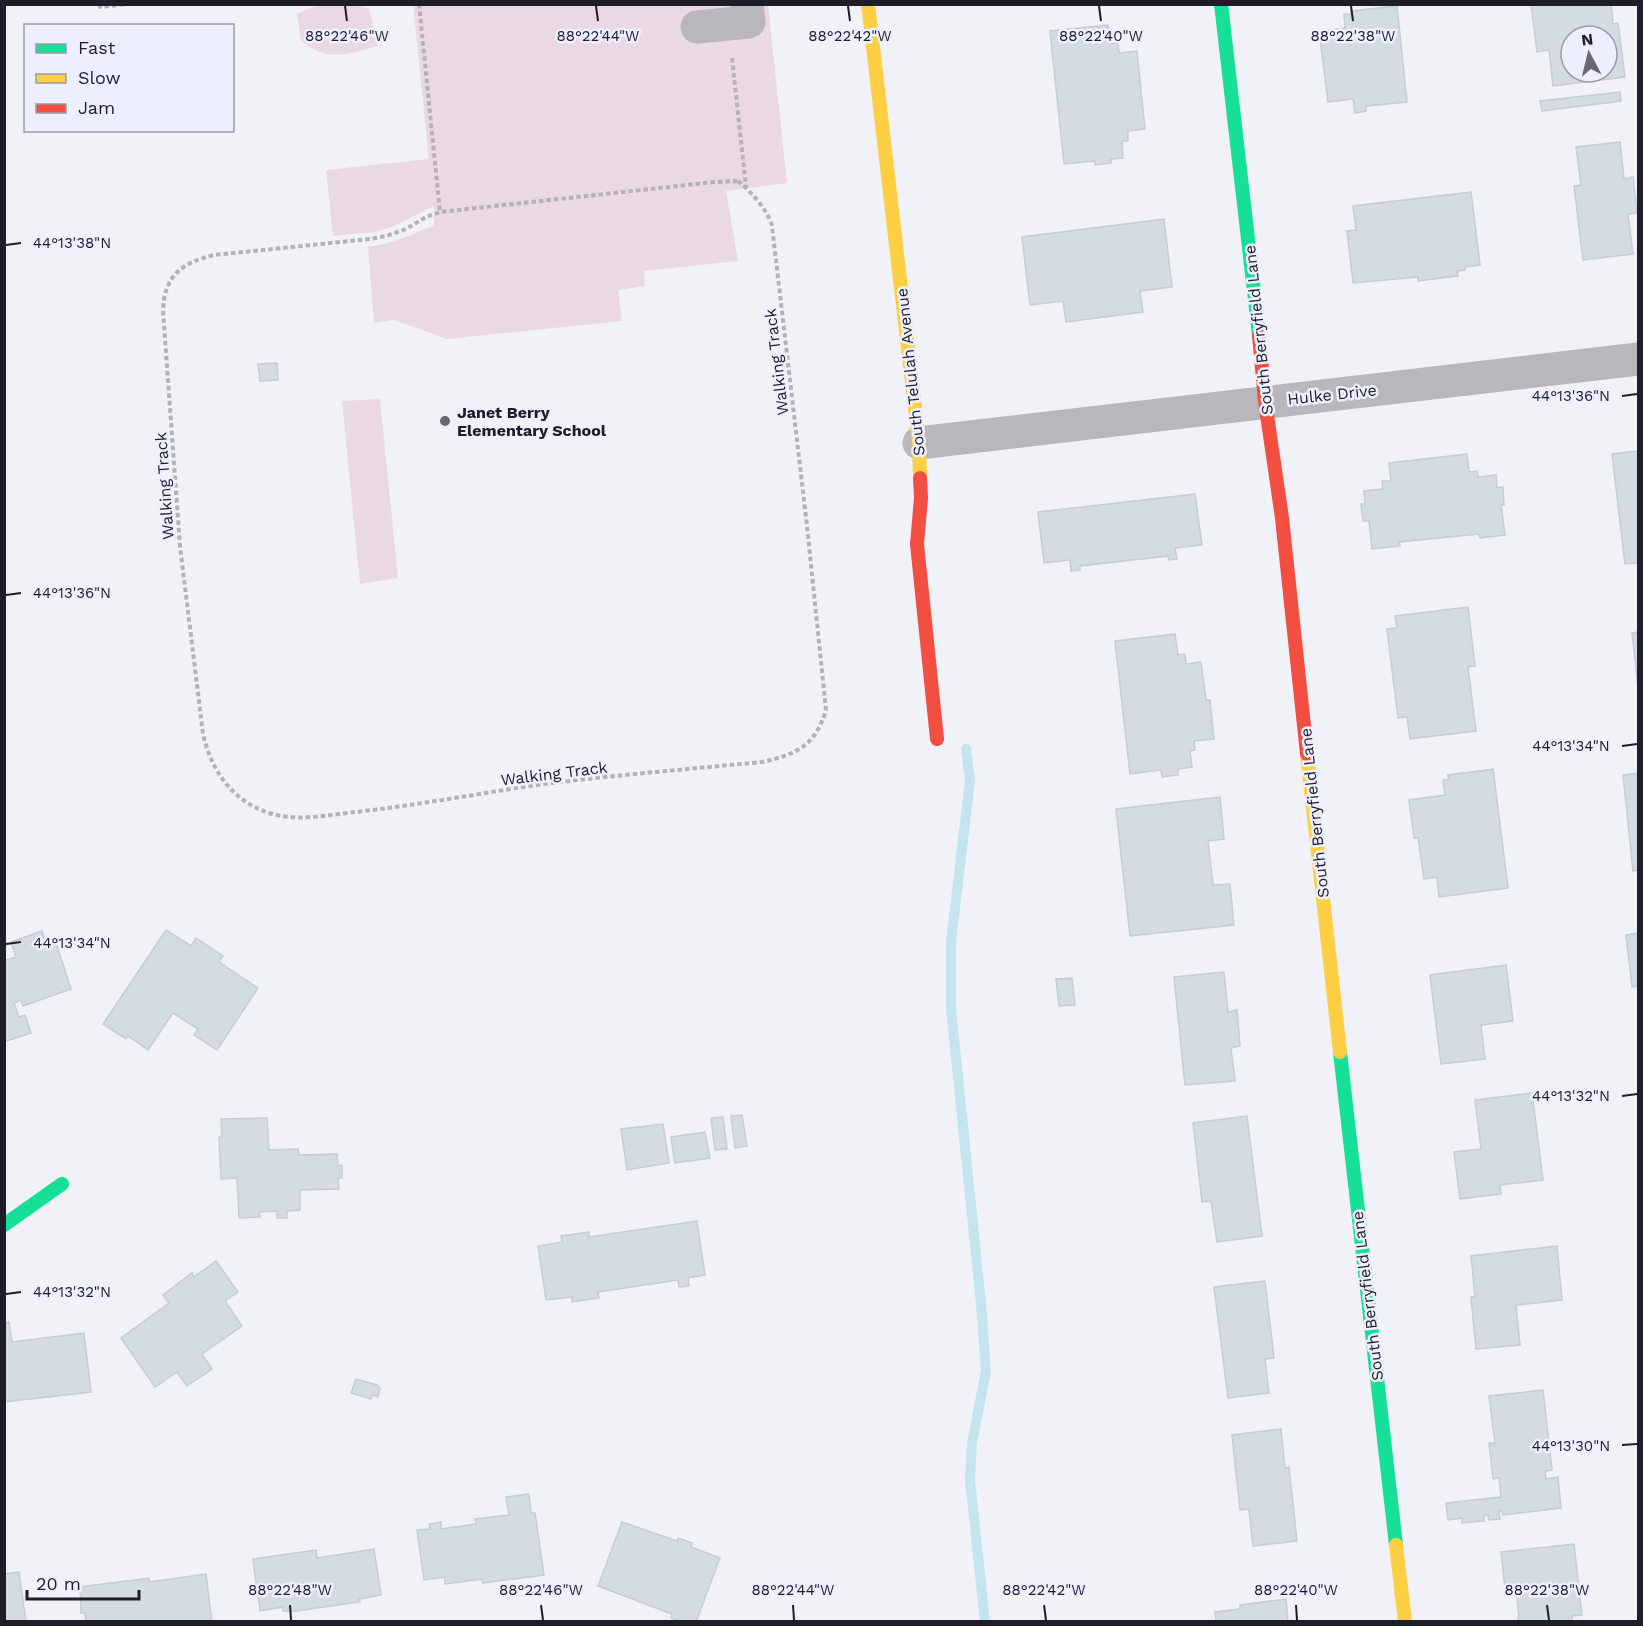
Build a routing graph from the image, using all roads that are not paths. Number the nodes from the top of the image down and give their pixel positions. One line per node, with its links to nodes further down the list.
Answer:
1 (868, 4): 7 (street, South Telulah Avenue)
2 (1221, 4): 6 (street, South Berryfield Lane)
3 (738, 14): 4 (street)
4 (697, 27)
5 (1638, 359): 6 (street, Hulke Drive)
6 (1265, 401): 7 (street, Hulke Drive); 11 (street, South Berryfield Lane)
7 (919, 442): 8 (street, South Telulah Avenue)
8 (937, 740)
9 (62, 1184): 10 (street)
10 (4, 1225)
11 (1405, 1622)

